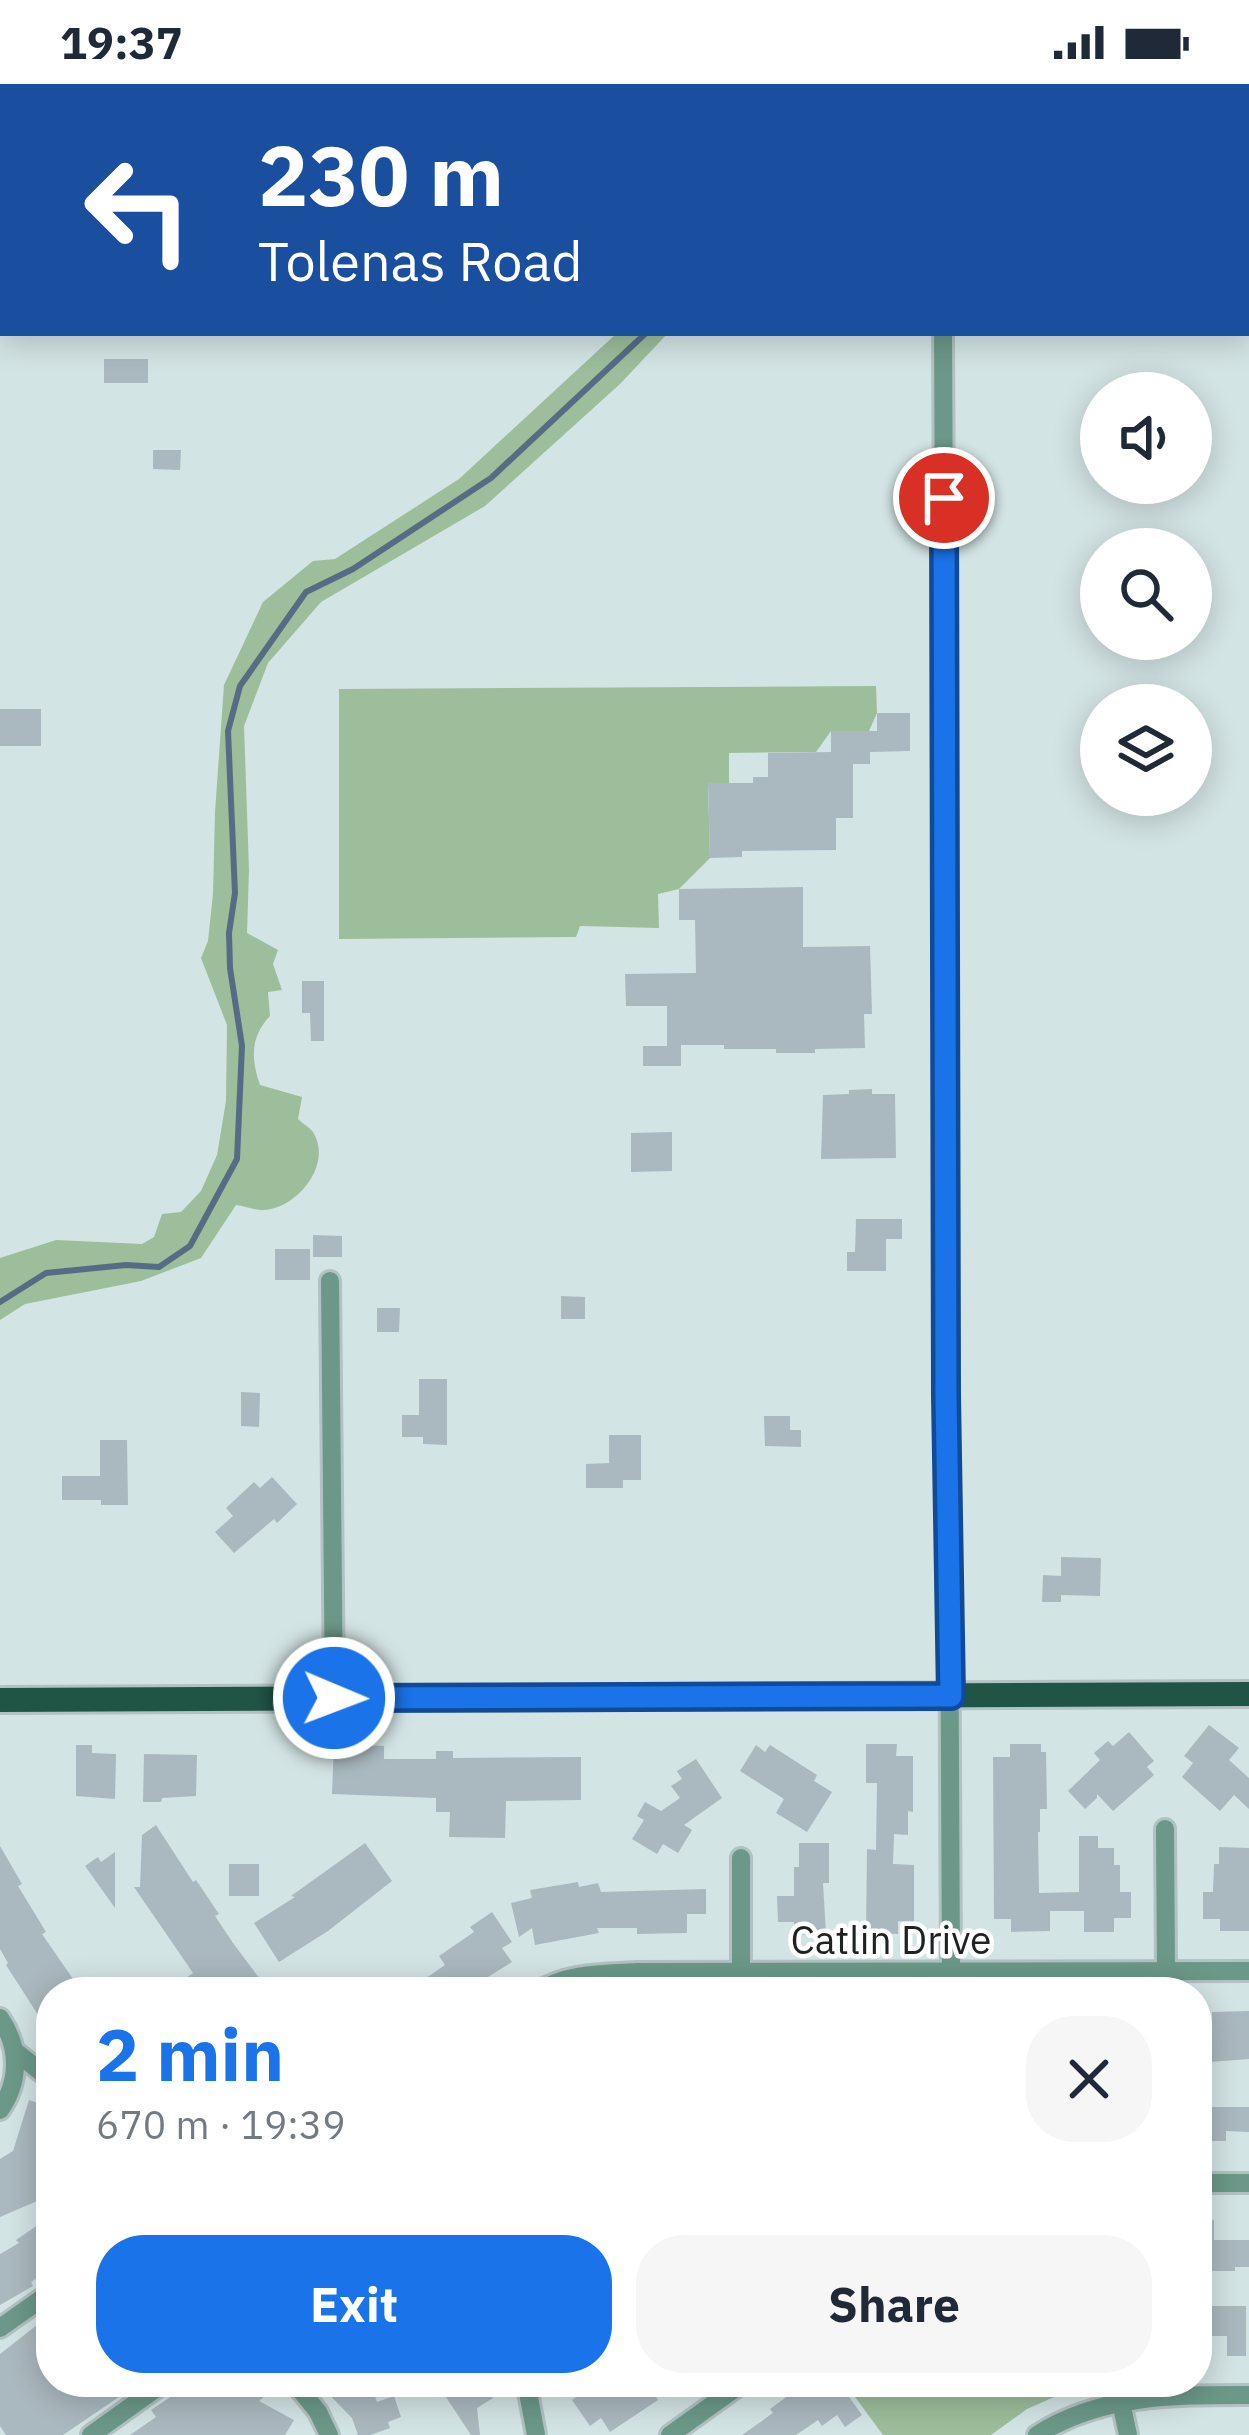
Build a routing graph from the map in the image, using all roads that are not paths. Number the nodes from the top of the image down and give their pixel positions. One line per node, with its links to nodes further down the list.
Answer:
1 (943, 336): 4 (street)
2 (330, 1281): 5 (street)
3 (1249, 1694): 4 (main road)
4 (951, 1696): 5 (main road); 12 (street)
5 (334, 1698): 6 (main road)
6 (0, 1700)
7 (1165, 1829): 9 (street)
8 (741, 1858): 11 (street)
9 (1166, 1971): 10 (street, Catlin Drive); 12 (street, Catlin Drive)
10 (1249, 1971)
11 (741, 1972): 12 (street, Catlin Drive); 13 (street, Catlin Drive)
12 (951, 1972)
13 (572, 1977)
14 (0, 2018): 15 (street)
15 (16, 2052): 16 (street); 17 (street)
16 (36, 2068)
17 (0, 2110)
18 (1212, 2183): 19 (street)
19 (1249, 2183)
20 (36, 2303): 21 (street)
21 (0, 2328)
22 (1212, 2395): 23 (street)
23 (1249, 2395)
24 (144, 2397): 30 (street)
25 (306, 2397): 31 (street)
26 (529, 2397): 32 (street)
27 (723, 2397): 33 (street)
28 (1153, 2397): 29 (street)
29 (1121, 2402): 34 (street); 35 (street)
30 (91, 2435)
31 (328, 2435)
32 (536, 2435)
33 (670, 2435)
34 (1037, 2435)
35 (1128, 2435)

